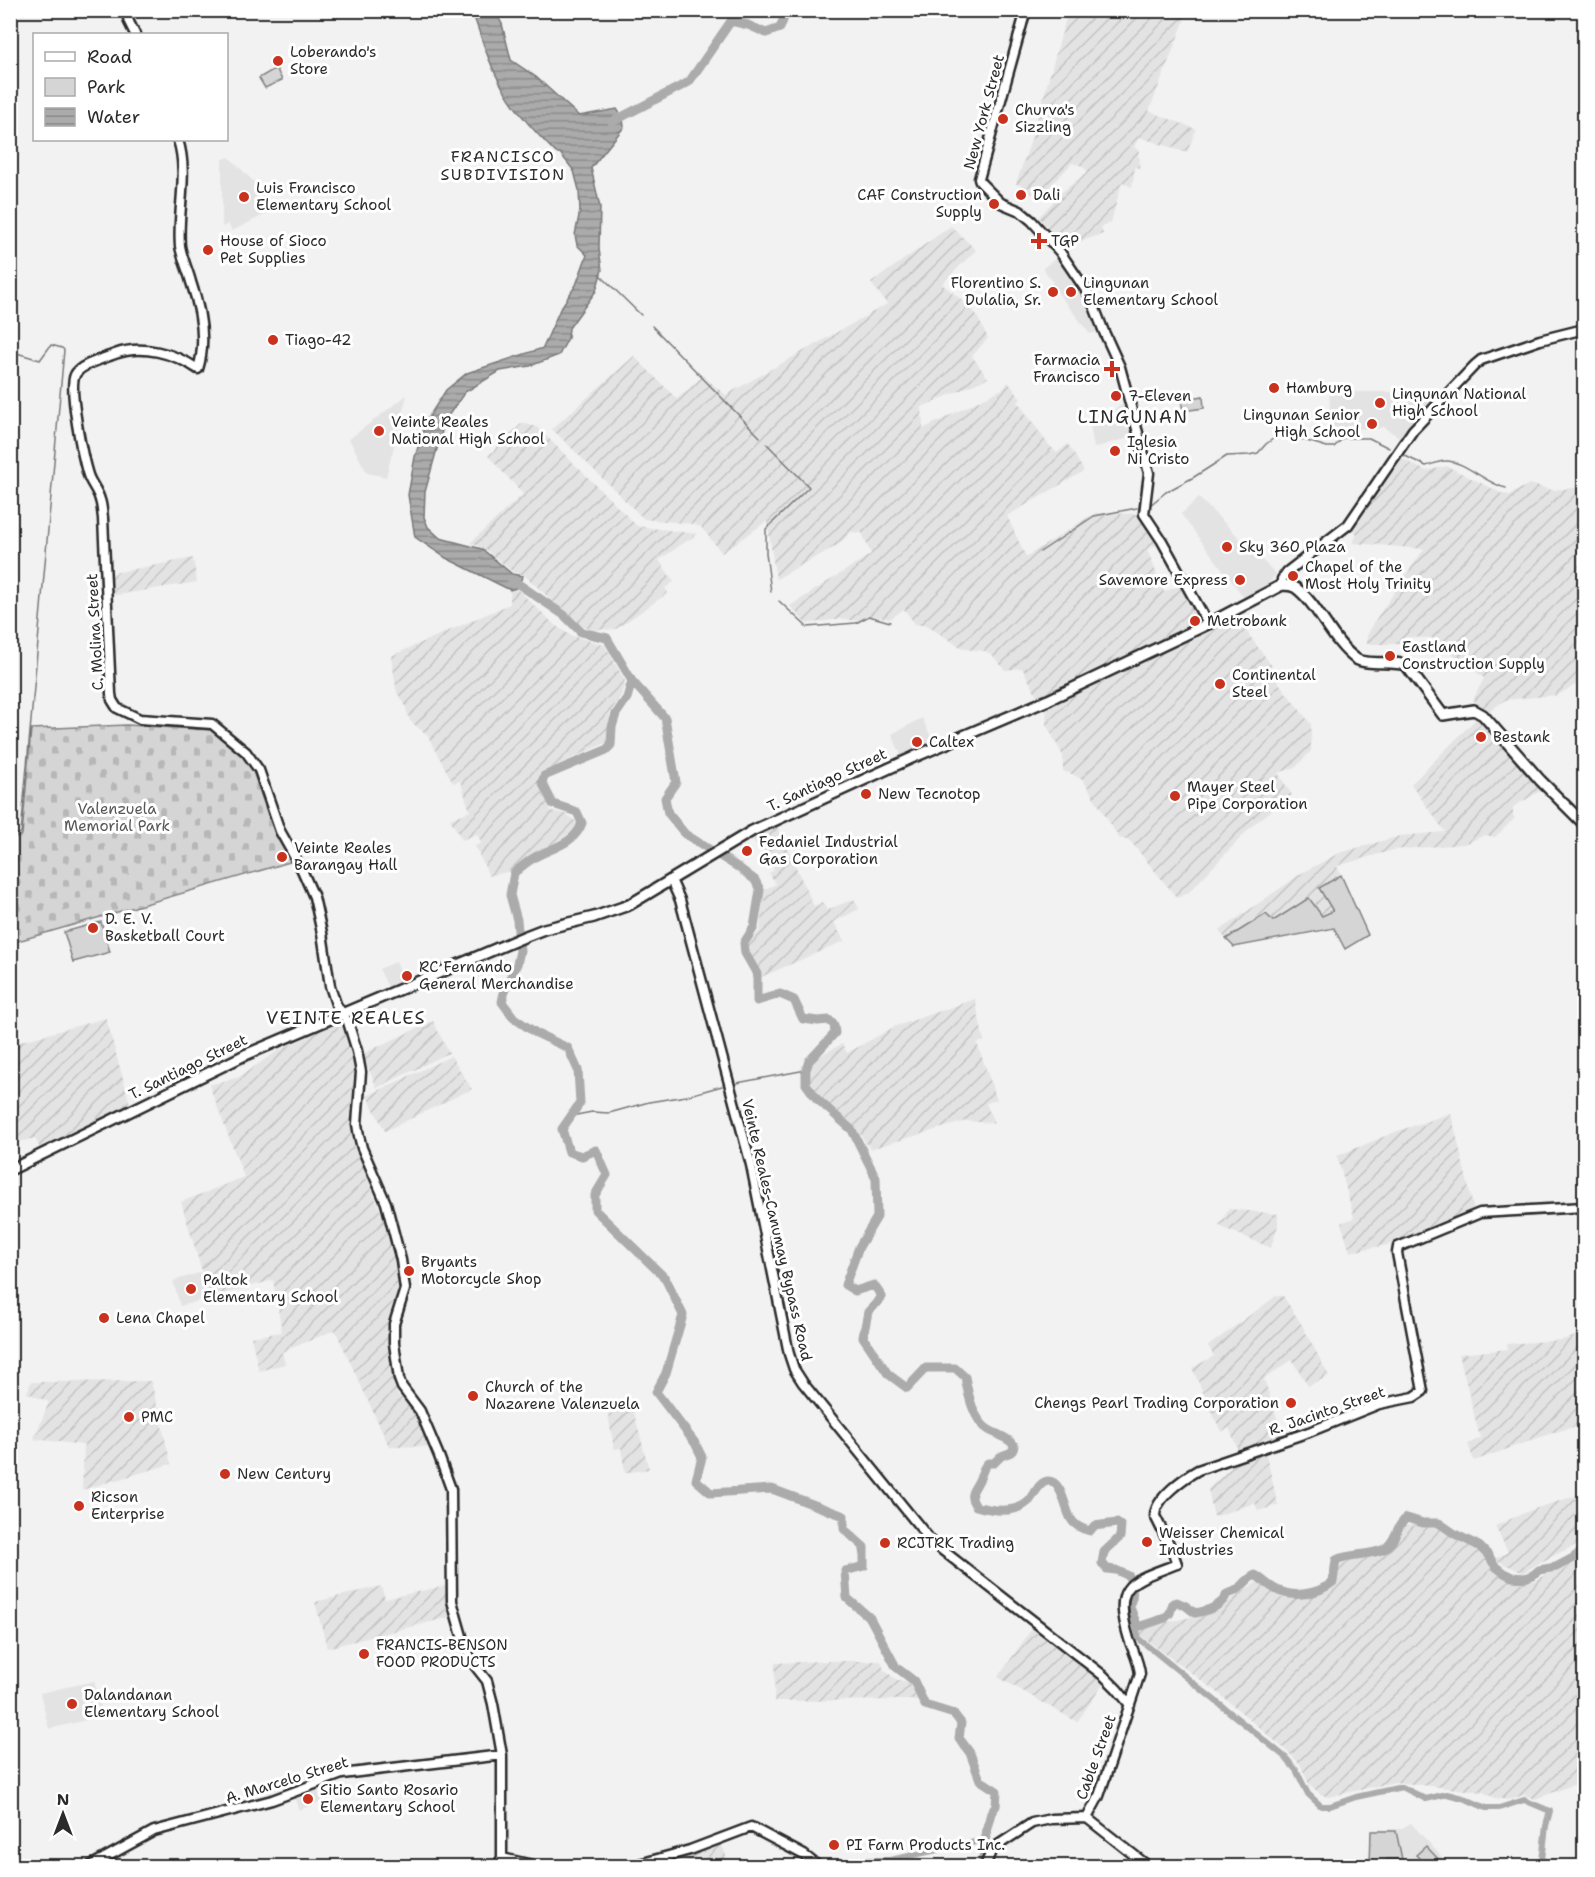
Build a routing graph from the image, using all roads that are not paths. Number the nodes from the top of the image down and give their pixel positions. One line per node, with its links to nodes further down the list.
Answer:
1 (126, 10): 3 (street)
2 (1026, 10): 7 (street, New York Street)
3 (134, 33)
4 (178, 141): 10 (street, C. Molina Street)
5 (1584, 328): 6 (street)
6 (1282, 585): 7 (main road, T. Santiago Street); 8 (main road)
7 (1208, 624): 9 (main road, T. Santiago Street)
8 (1584, 824)
9 (671, 880): 10 (main road, T. Santiago Street); 13 (street, Veinte Reales-Canumay Bypass Road)
10 (343, 1013): 11 (main road, T. Santiago Street); 14 (street)
11 (10, 1170)
12 (1584, 1207): 13 (street, R. Jacinto Street)
13 (1130, 1705): 15 (street, Cable Street)
14 (502, 1755): 16 (street); 17 (street, A. Marcelo Street)
15 (1087, 1818): 22 (street); 23 (street)
16 (502, 1858): 18 (street); 19 (street)
17 (90, 1866)
18 (497, 1866)
19 (537, 1866)
20 (632, 1866): 21 (street)
21 (818, 1866)
22 (986, 1866)
23 (1148, 1866)

